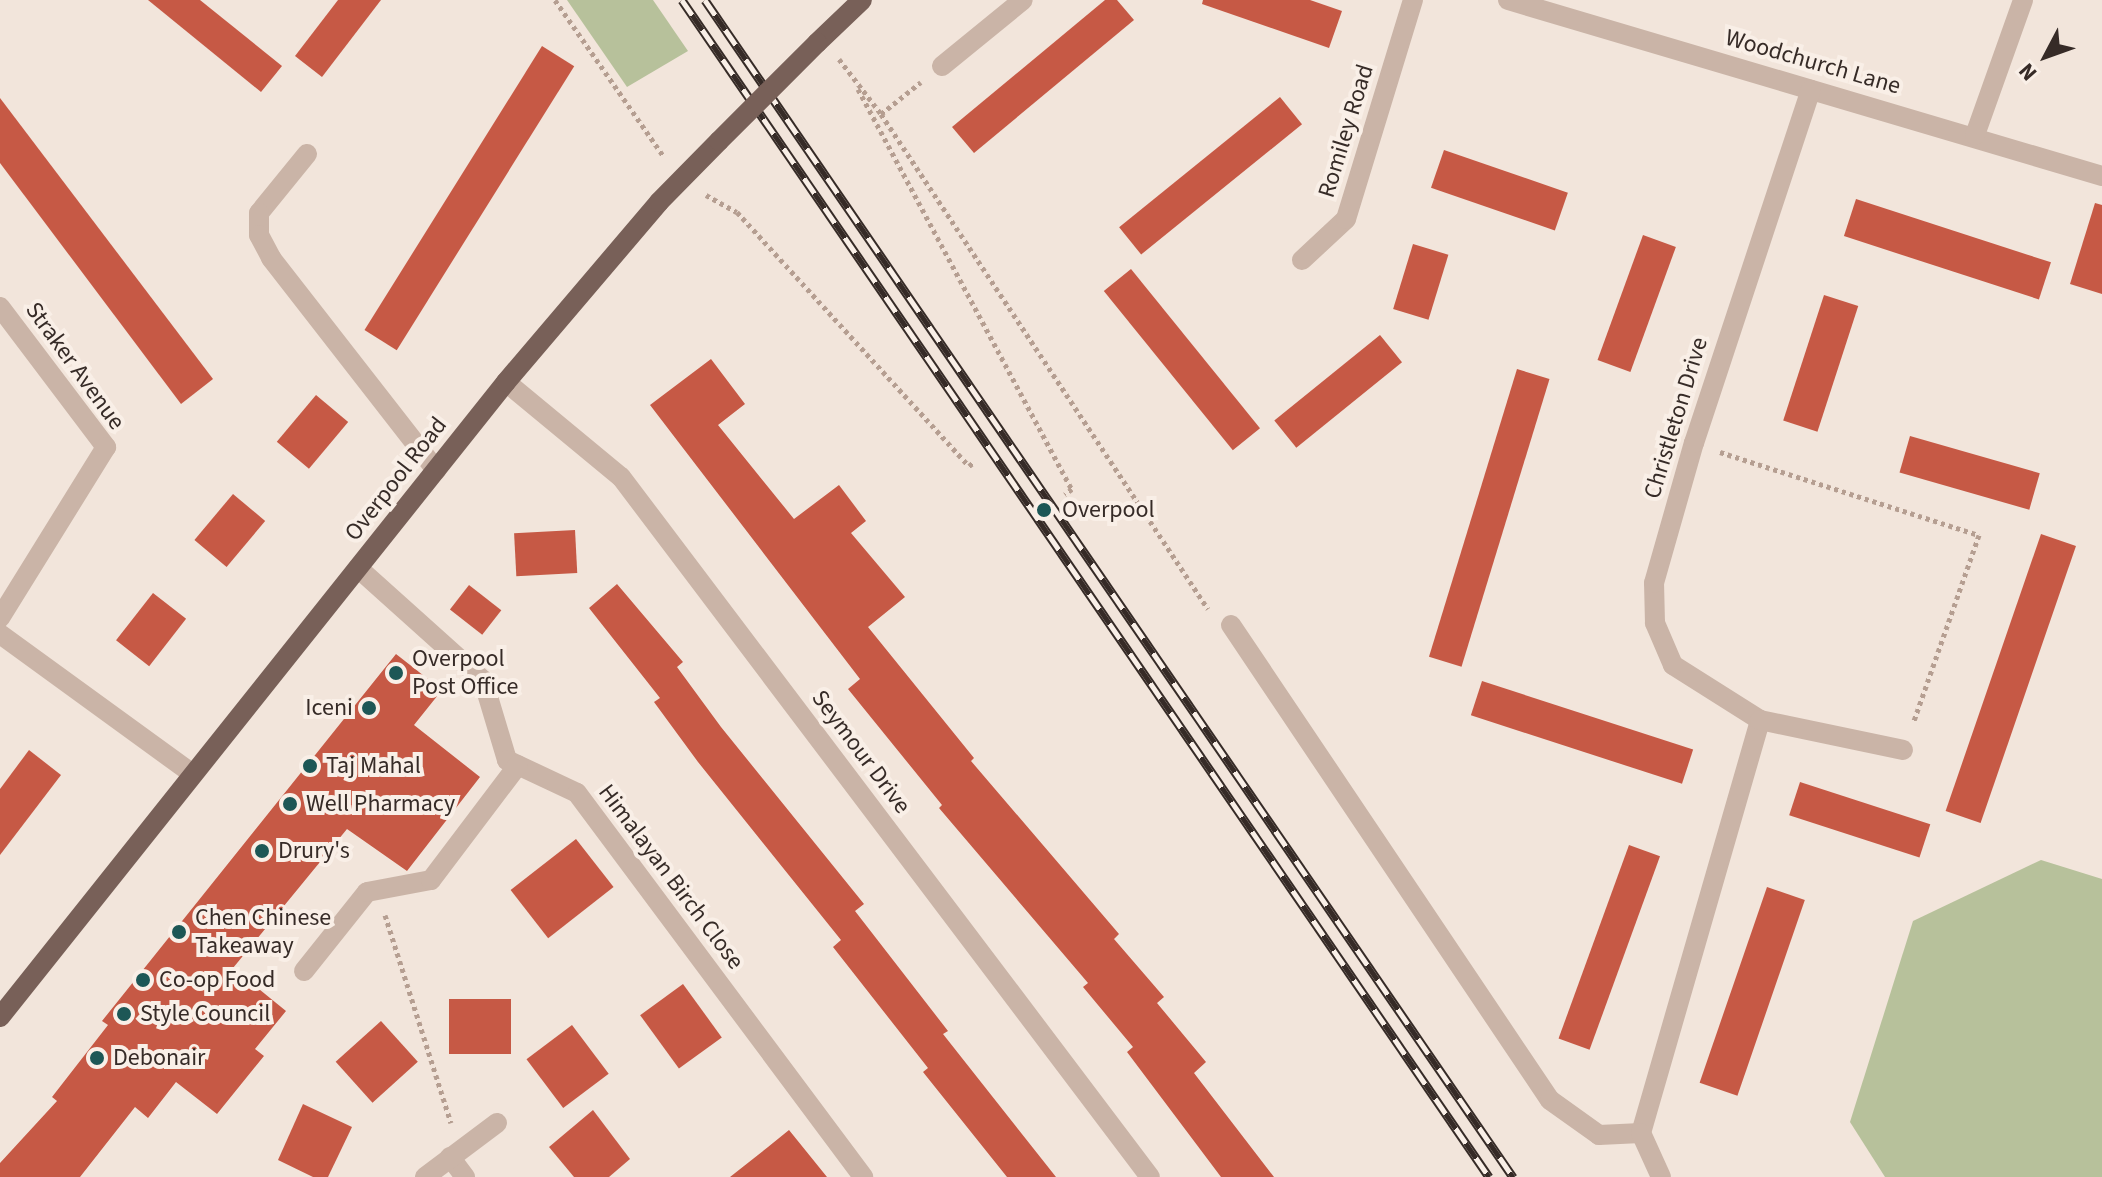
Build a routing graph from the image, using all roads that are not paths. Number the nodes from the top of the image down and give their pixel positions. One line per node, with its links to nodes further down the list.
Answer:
1 (862, 0): 13 (main road, Overpool Road, bridge)
2 (1023, 0): 6 (street)
3 (1413, 0): 11 (street, Romiley Road)
4 (1508, 0): 7 (street, Woodchurch Lane)
5 (2023, 0): 8 (street)
6 (942, 66)
7 (1811, 90): 8 (street, Woodchurch Lane); 19 (street, Christleton Drive)
8 (1975, 135): 10 (street, Woodchurch Lane)
9 (307, 154): 14 (street)
10 (2102, 176)
11 (1302, 260)
12 (0, 307): 16 (street, Straker Avenue)
13 (506, 382): 14 (main road, Overpool Road); 31 (street, Seymour Drive)
14 (436, 470): 15 (main road, Overpool Road)
15 (358, 568): 21 (street); 22 (main road, Overpool Road)
16 (0, 618)
17 (1231, 625): 26 (street)
18 (0, 634): 22 (street)
19 (1760, 720): 20 (street, Christleton Drive); 26 (street)
20 (1903, 750)
21 (518, 765): 23 (street); 30 (street, Himalayan Birch Close)
22 (191, 773): 24 (main road, Overpool Road)
23 (304, 971)
24 (0, 1017)
25 (497, 1123): 27 (street)
26 (1641, 1133): 32 (street)
27 (455, 1154): 28 (street); 29 (street)
28 (425, 1177)
29 (465, 1177)
30 (863, 1177)
31 (1150, 1177)
32 (1661, 1177)

